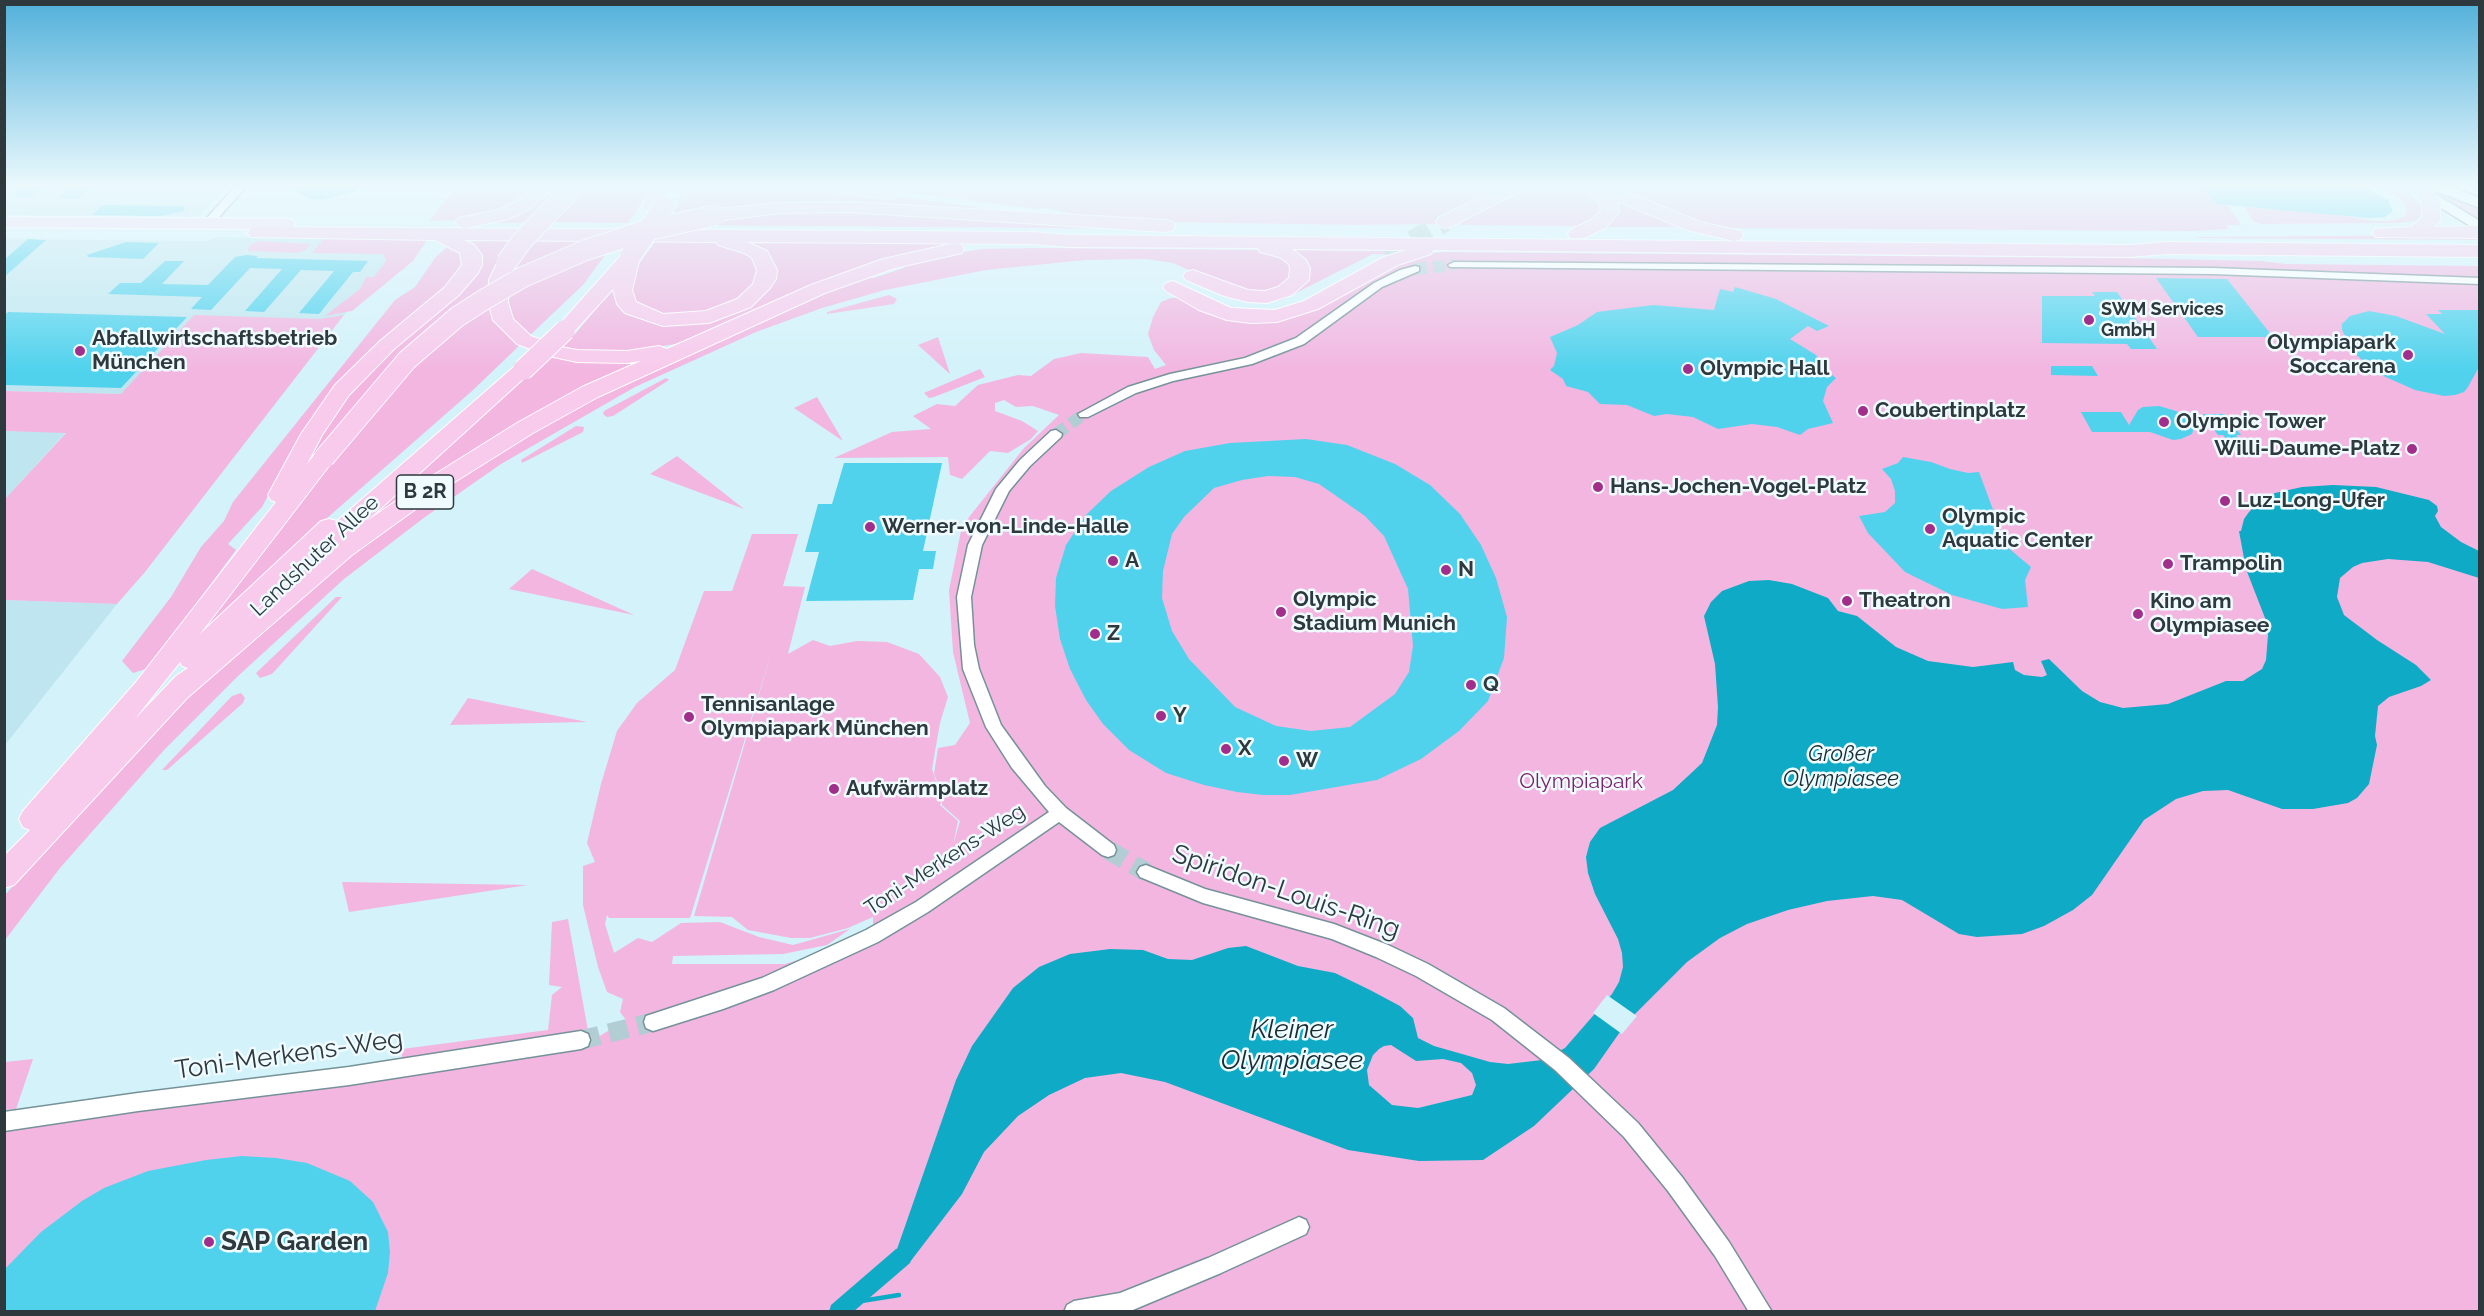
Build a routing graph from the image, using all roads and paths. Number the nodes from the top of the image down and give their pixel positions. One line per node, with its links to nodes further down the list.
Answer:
1 (466, 248): 23 (highway)
2 (517, 248): 19 (highway, bridge)
3 (595, 248): 23 (highway, Landshuter Allee / B 2R, bridge)
4 (630, 248): 13 (highway, Landshuter Allee, bridge)
5 (749, 248): 13 (highway)
6 (960, 248): 19 (highway, B 2R)
7 (1272, 248): 18 (highway)
8 (1428, 248): 18 (highway)
9 (2166, 248): 14 (highway)
10 (2209, 248): 11 (highway, B 2R)
11 (2480, 251)
12 (1386, 255): 18 (highway)
13 (624, 257): 20 (highway, Landshuter Allee, bridge)
14 (2480, 261)
15 (1454, 265): 17 (street)
16 (1416, 269): 21 (street)
17 (2480, 281)
18 (1184, 286)
19 (708, 338): 24 (highway, B 2R)
20 (518, 368): 24 (highway, Landshuter Allee); 26 (highway, Landshuter Allee)
21 (1084, 414)
22 (1056, 434): 25 (street)
23 (243, 558): 26 (highway, Landshuter Allee / B 2R)
24 (174, 694): 30 (highway, Landshuter Allee / B 2R)
25 (1060, 813): 28 (street); 31 (street, Toni-Merkens-Weg)
26 (33, 819): 27 (highway, Landshuter Allee / B 2R)
27 (4, 850)
28 (1108, 850)
29 (1146, 872): 36 (street, Spiridon-Louis-Ring)
30 (4, 876)
31 (653, 1022)
32 (581, 1040): 33 (street, Toni-Merkens-Weg)
33 (4, 1122)
34 (1299, 1227): 35 (street)
35 (1074, 1311)
36 (1762, 1311)

